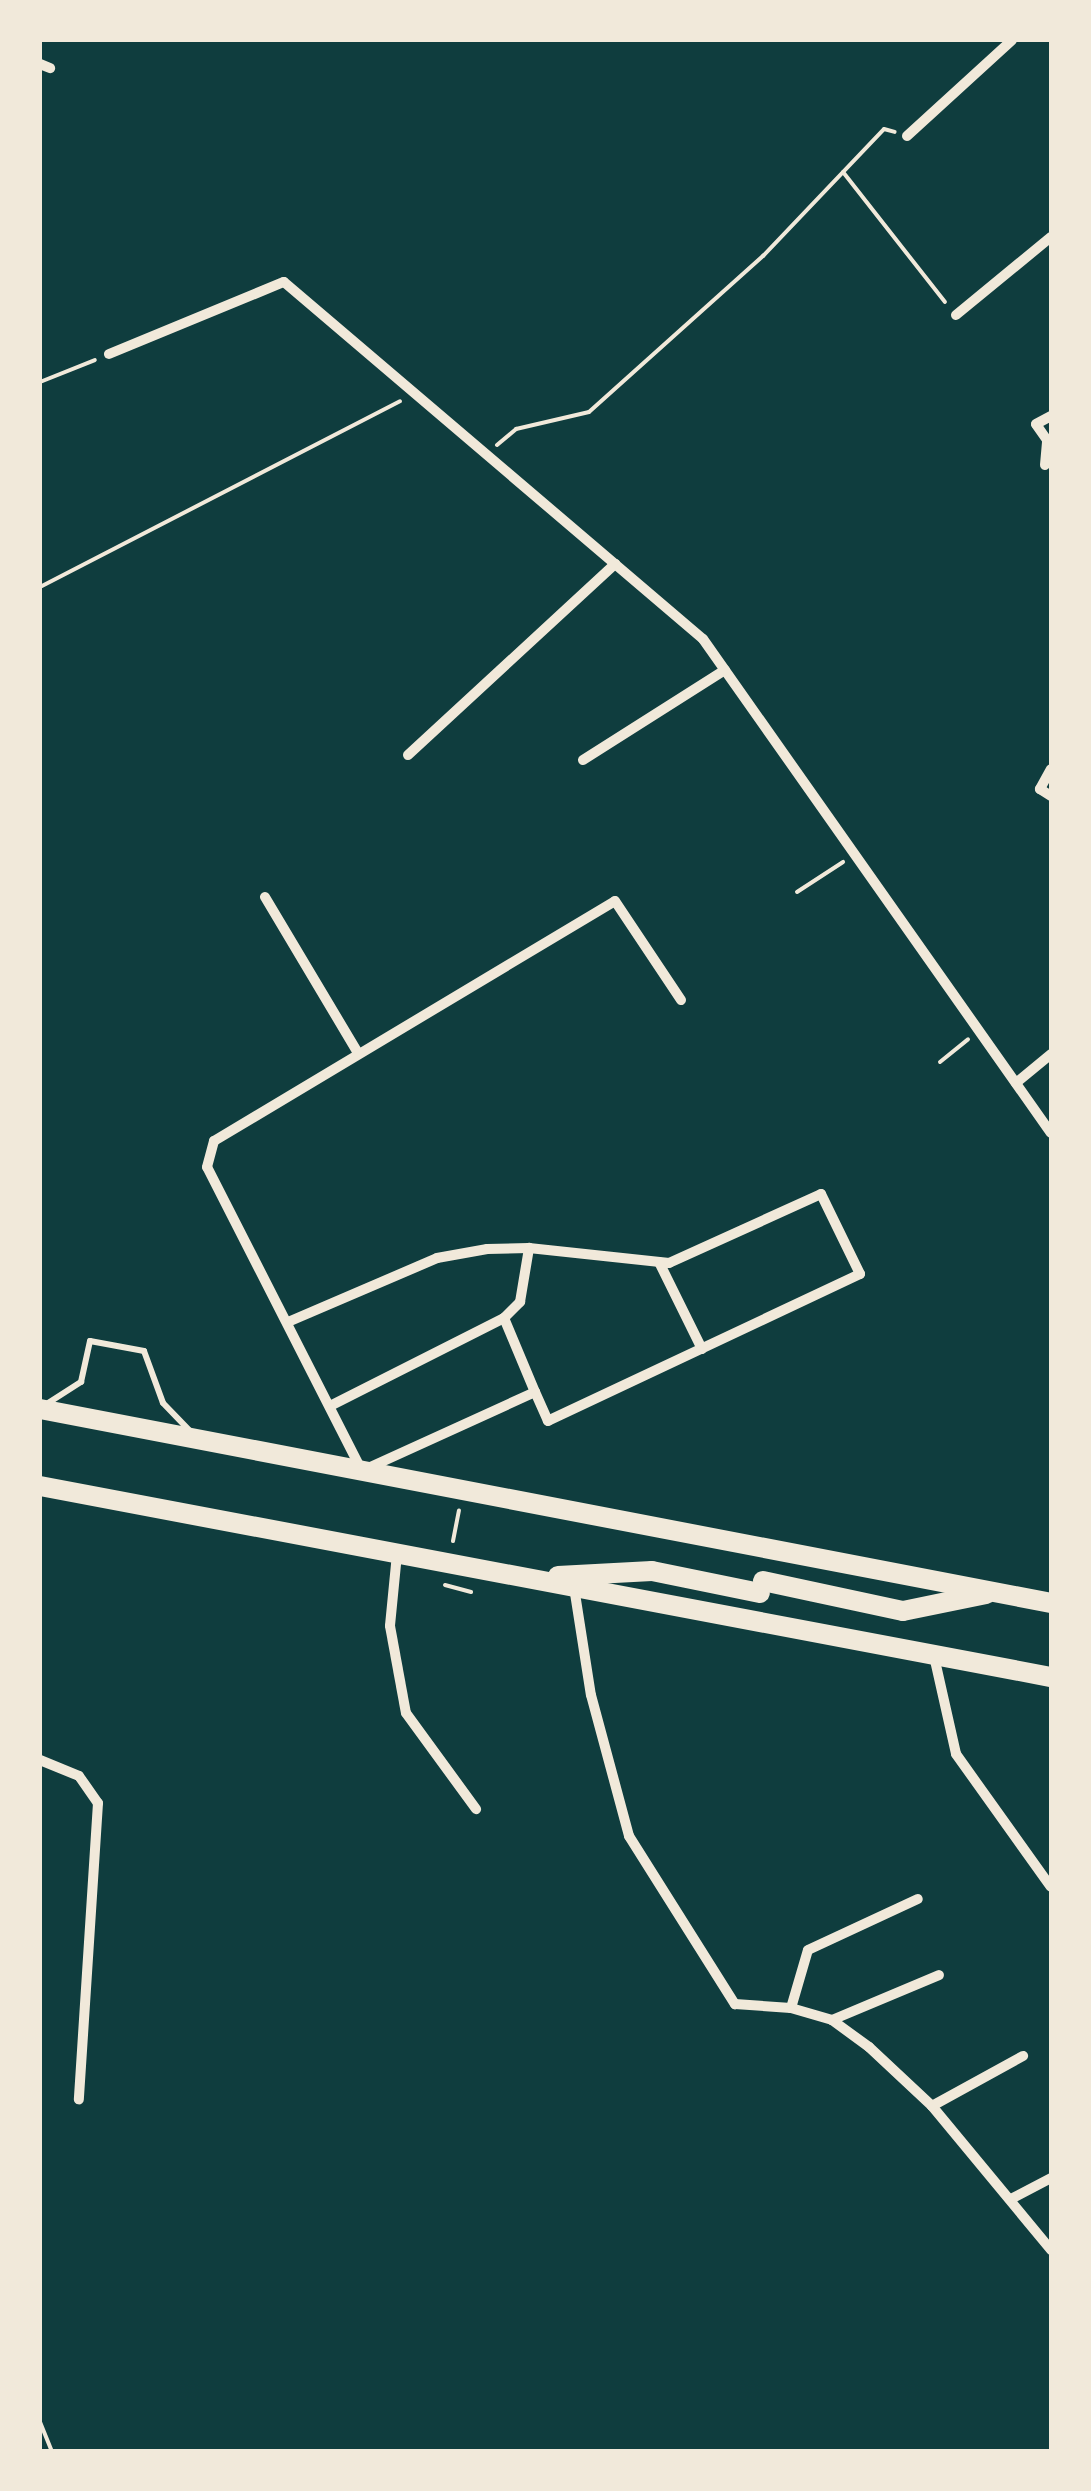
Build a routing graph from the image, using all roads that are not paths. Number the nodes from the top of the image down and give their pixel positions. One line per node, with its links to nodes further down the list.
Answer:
1 (1012, 40): 2 (street)
2 (907, 136)
3 (1051, 237): 4 (street)
4 (956, 315)
5 (109, 354): 8 (street)
6 (1051, 416): 7 (street)
7 (1045, 465)
8 (615, 564): 9 (street); 10 (street)
9 (725, 670): 11 (street); 18 (street)
10 (408, 755)
11 (583, 760)
12 (1051, 768): 13 (street)
13 (1051, 796)
14 (265, 898): 16 (street)
15 (681, 1000): 16 (street)
16 (358, 1054): 23 (street)
17 (1051, 1054): 18 (street)
18 (1016, 1083): 19 (street)
19 (1051, 1133)
20 (529, 1248): 21 (street); 22 (street); 23 (street)
21 (659, 1262): 24 (street); 24 (street)
22 (504, 1318): 25 (street); 26 (street)
23 (288, 1322): 26 (street)
24 (702, 1349): 25 (street)
25 (535, 1392): 29 (street)
26 (330, 1406): 29 (street)
27 (40, 1409): 28 (highway); 28 (lane)
28 (197, 1439): 29 (highway)
29 (362, 1471): 31 (highway)
30 (40, 1486): 32 (highway)
31 (770, 1549): 35 (highway); 36 (highway)
32 (397, 1554): 33 (highway); 42 (street)
33 (526, 1578): 34 (highway); 35 (highway)
34 (574, 1587): 38 (highway); 46 (street)
35 (761, 1587): 36 (highway); 38 (highway)
36 (995, 1592): 37 (highway)
37 (1051, 1603)
38 (753, 1621): 39 (highway)
39 (934, 1655): 40 (highway); 43 (street)
40 (1051, 1677)
41 (40, 1760): 49 (street)
42 (476, 1809)
43 (1051, 1887)
44 (918, 1899): 46 (street)
45 (939, 1975): 47 (street)
46 (790, 2008): 47 (street)
47 (832, 2020): 50 (street)
48 (1023, 2056): 50 (street)
49 (79, 2099)
50 (932, 2106): 52 (street)
51 (1051, 2178): 52 (street)
52 (1011, 2199): 53 (street)
53 (1051, 2250)

